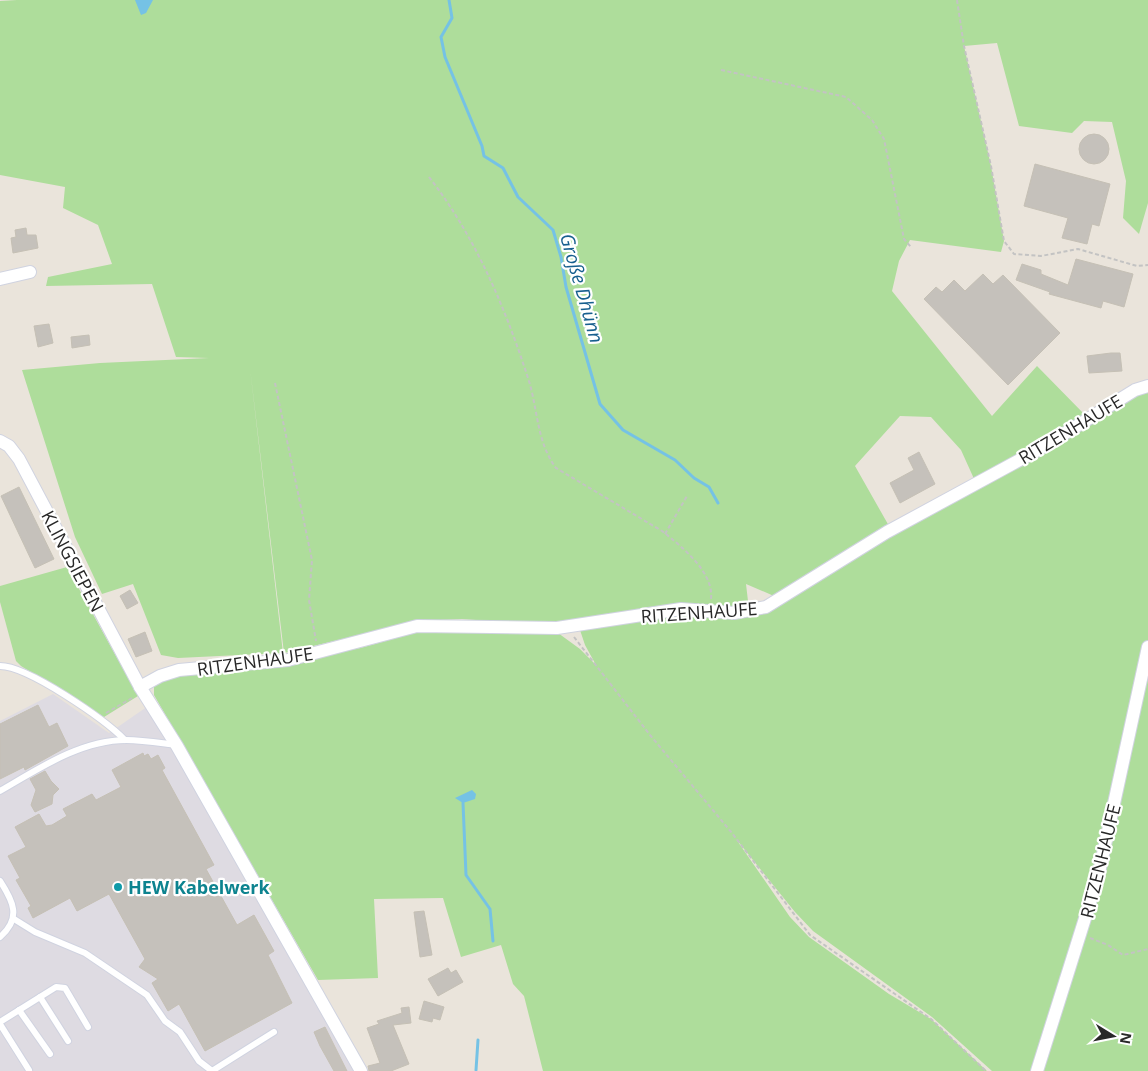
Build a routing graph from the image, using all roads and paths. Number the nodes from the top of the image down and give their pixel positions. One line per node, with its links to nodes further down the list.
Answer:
1 (957, 0): 5 (path)
2 (720, 70): 4 (path)
3 (429, 177): 12 (path)
4 (911, 247)
5 (1148, 264)
6 (30, 272): 7 (street)
7 (0, 279)
8 (275, 383): 16 (path)
9 (1148, 386): 13 (street, RITZENHAUFE)
10 (0, 441): 18 (street, KLINGSIEPEN)
11 (687, 496): 12 (path)
12 (666, 534): 13 (path)
13 (710, 611): 14 (street, RITZENHAUFE)
14 (568, 626): 16 (street, RITZENHAUFE); 38 (path)
15 (1148, 647): 25 (street, RITZENHAUFE)
16 (317, 653): 18 (street, RITZENHAUFE)
17 (0, 666): 19 (lane)
18 (142, 690): 19 (path); 21 (street, KLINGSIEPEN)
19 (97, 719): 20 (lane)
20 (125, 740): 21 (lane); 22 (lane)
21 (177, 746): 36 (street, KLINGSIEPEN)
22 (0, 791)
23 (0, 881): 24 (lane)
24 (14, 919): 26 (lane); 37 (lane)
25 (1081, 935): 27 (path); 39 (street, RITZENHAUFE)
26 (0, 937)
27 (1148, 949)
28 (40, 996): 29 (lane); 31 (lane); 33 (lane)
29 (19, 1010): 30 (lane); 34 (lane)
30 (0, 1023): 35 (lane)
31 (88, 1027)
32 (274, 1032): 37 (lane)
33 (68, 1041)
34 (50, 1054)
35 (29, 1070)
36 (359, 1070)
37 (212, 1071)
38 (986, 1071)
39 (1037, 1071)

